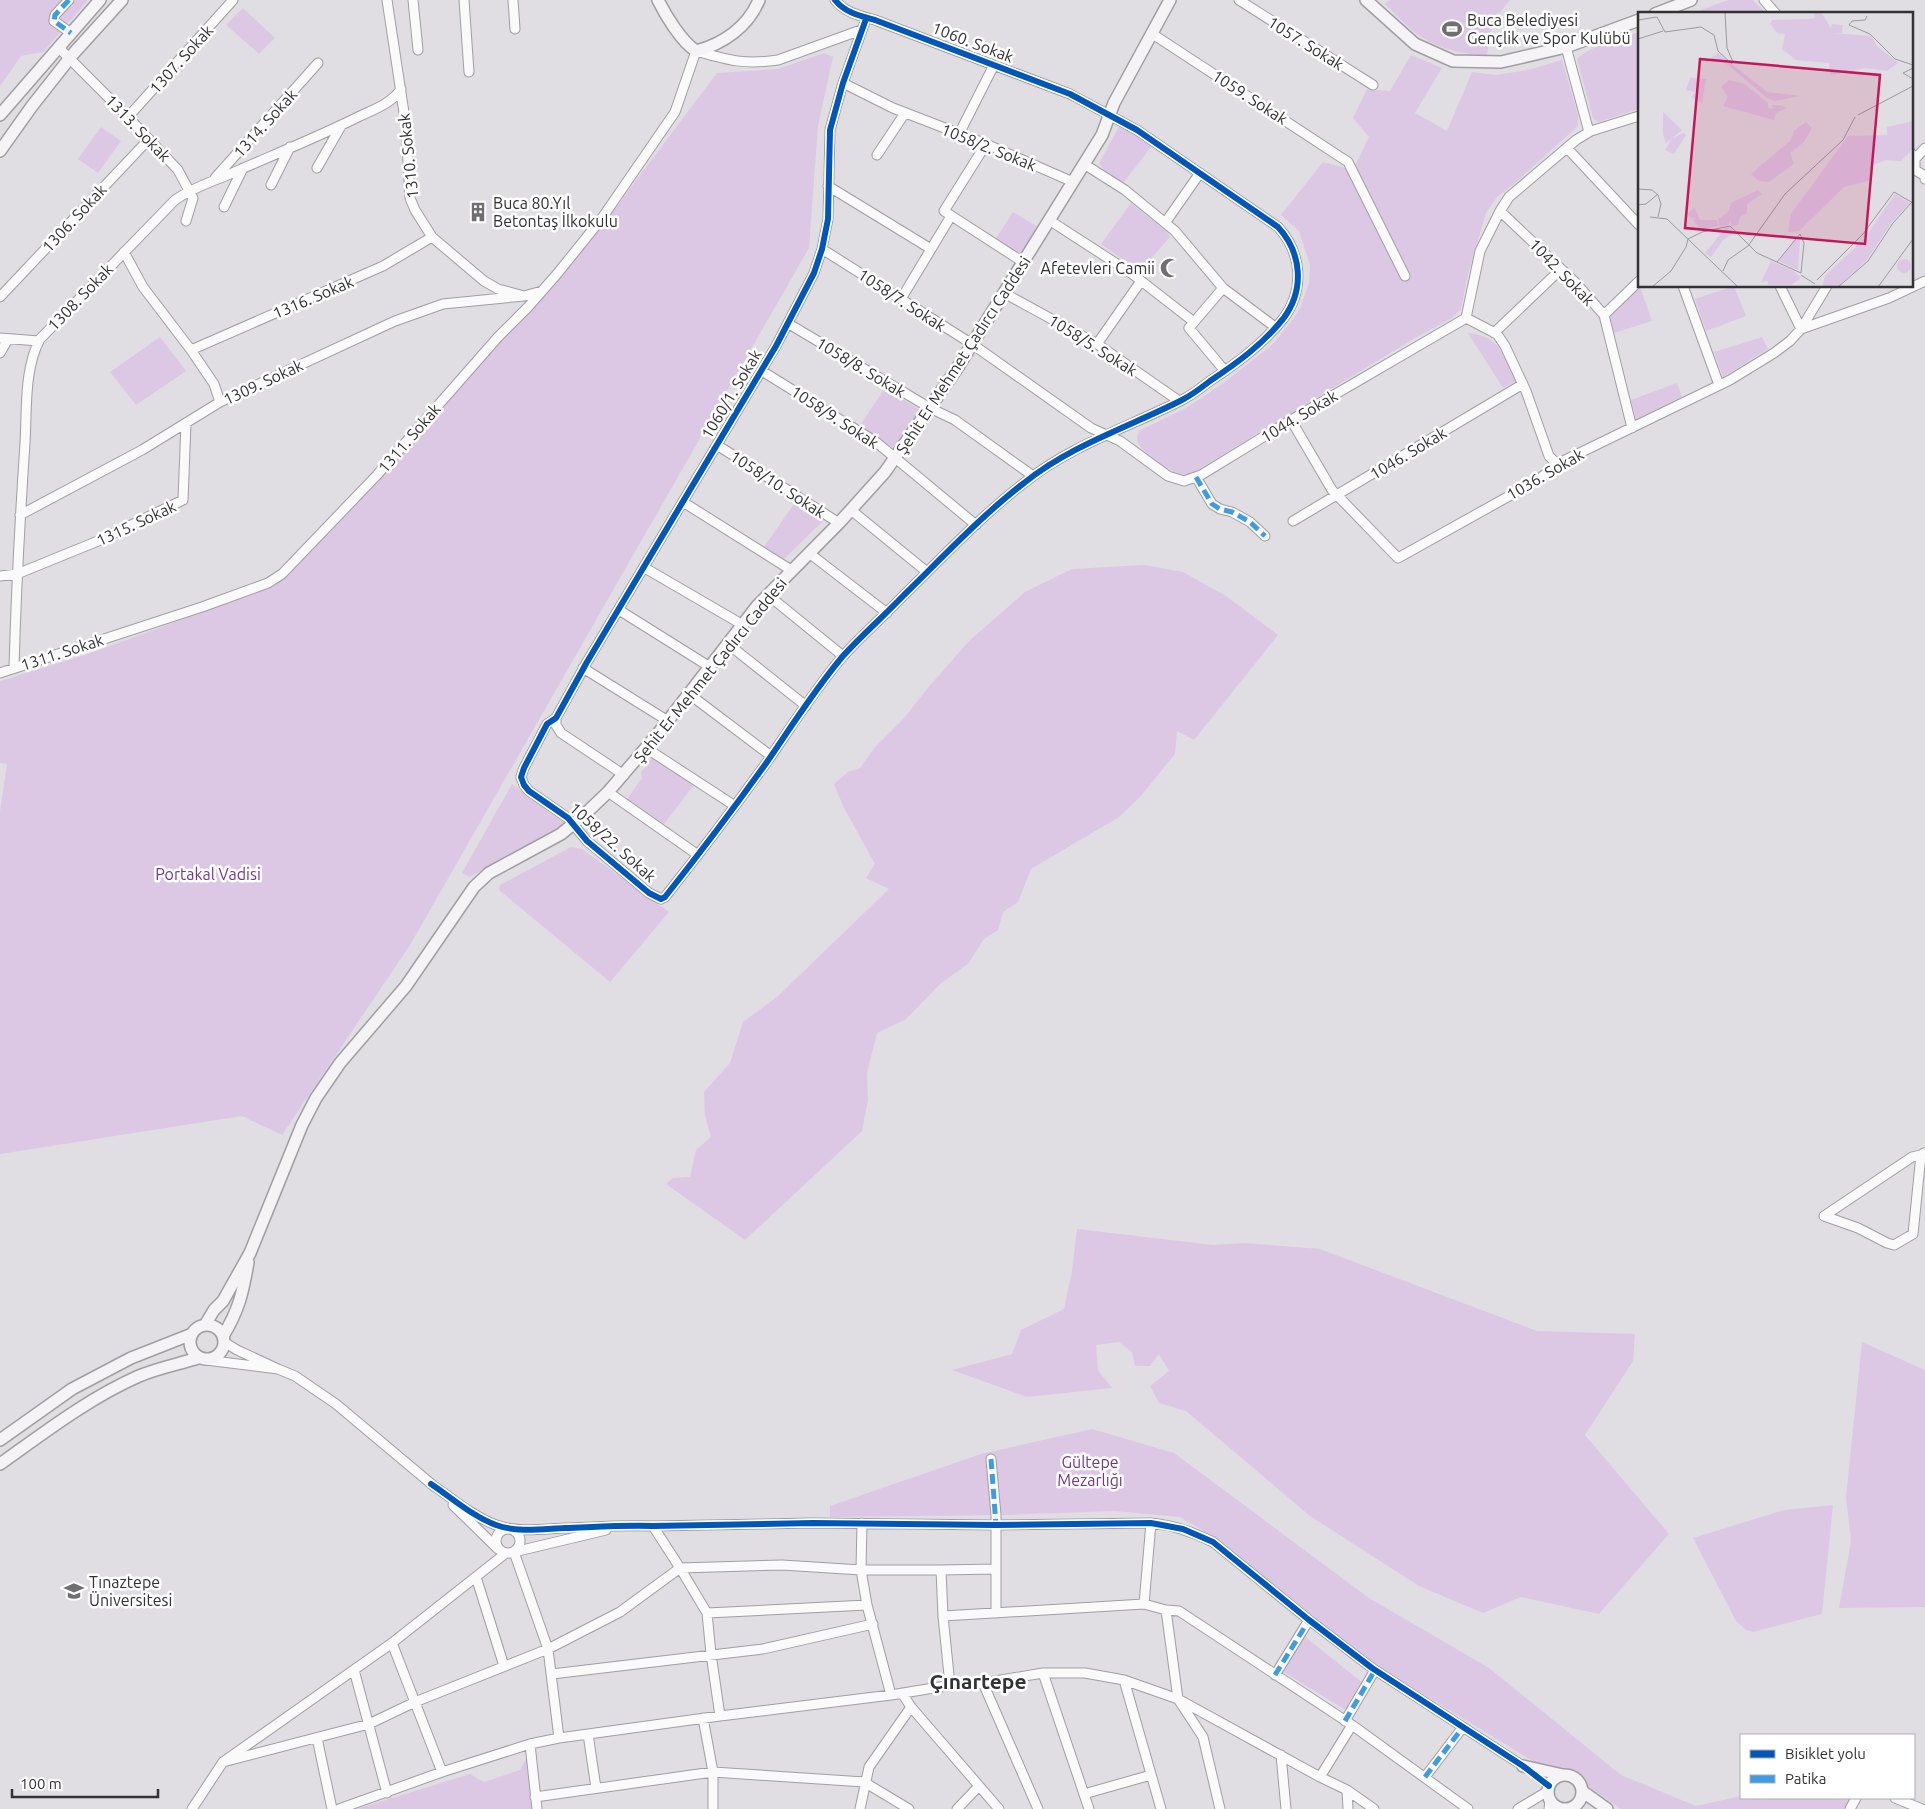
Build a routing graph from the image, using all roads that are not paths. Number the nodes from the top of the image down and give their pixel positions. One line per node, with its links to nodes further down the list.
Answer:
1 (69, 0): 23 (street)
2 (100, 0): 23 (main road)
3 (122, 0): 29 (main road)
4 (233, 0): 40 (street, 1307. Sokak)
5 (388, 0): 35 (street, 1310. Sokak)
6 (413, 0): 27 (street)
7 (464, 0): 32 (street)
8 (513, 0): 21 (street)
9 (658, 0): 28 (main road)
10 (759, 0): 28 (main road)
11 (835, 0): 19 (street)
12 (1170, 0): 24 (main road, Şehit Er Mehmet Çadırcı Caddesi)
13 (1239, 0): 34 (street, 1057. Sokak)
14 (1691, 0): 17 (main road)
15 (1764, 0): 18 (street)
16 (1373, 2): 25 (main road)
17 (1660, 12)
18 (1774, 12)
19 (866, 19): 22 (street, 1060/1. Sokak); 31 (street, 1060. Sokak)
20 (1638, 20): 25 (main road)
21 (515, 29)
22 (861, 30): 28 (street); 33 (street, 1060/1. Sokak)
23 (70, 33): 26 (main road)
24 (1152, 34): 38 (main road, Şehit Er Mehmet Çadırcı Caddesi); 76 (street, 1059. Sokak)
25 (1566, 47): 42 (street)
26 (58, 48): 29 (street, 1313. Sokak); 37 (main road)
27 (418, 50)
28 (696, 51): 86 (street, 1311. Sokak)
29 (69, 58): 40 (street, 1313. Sokak); 49 (main road)
30 (318, 63): 58 (street, 1314. Sokak)
31 (994, 65): 38 (street, 1060. Sokak); 43 (street)
32 (469, 72)
33 (843, 83): 36 (street, 1058/2. Sokak); 61 (street, 1060/1. Sokak)
34 (1373, 85)
35 (401, 89): 41 (street, 1308. Sokak); 70 (street, 1310. Sokak)
36 (905, 113): 43 (street, 1058/2. Sokak); 50 (street)
37 (0, 115)
38 (1109, 115): 52 (main road, Şehit Er Mehmet Çadırcı Caddesi); 56 (street, 1060. Sokak)
39 (1638, 116): 42 (street)
40 (128, 117): 44 (street, 1313. Sokak)
41 (342, 126): 46 (street, 1308. Sokak); 54 (street)
42 (1589, 132): 47 (street)
43 (959, 134): 45 (street, 1058/2. Sokak)
44 (149, 139): 62 (street, 1313. Sokak); 89 (street, 1306. Sokak)
45 (986, 144): 59 (street, 1058/2. Sokak); 65 (street)
46 (290, 147): 53 (street, 1308. Sokak); 60 (street)
47 (1567, 148): 64 (street); 69 (street)
48 (1925, 148): 51 (street)
49 (0, 151)
50 (877, 155)
51 (1913, 156): 55 (street)
52 (1084, 164): 59 (main road, Şehit Er Mehmet Çadırcı Caddesi); 68 (street)
53 (243, 168): 58 (street, 1308. Sokak); 63 (street)
54 (317, 168)
55 (1913, 172): 57 (street)
56 (1200, 173): 68 (street); 95 (street, 1060. Sokak)
57 (1925, 180)
58 (212, 182): 62 (street, 1308. Sokak)
59 (1073, 182): 66 (main road, Şehit Er Mehmet Çadırcı Caddesi)
60 (271, 185)
61 (828, 186): 71 (street, 1060/1. Sokak); 72 (street)
62 (189, 190): 67 (street); 73 (street, 1308. Sokak)
63 (224, 207)
64 (1500, 211): 75 (street, 1042. Sokak); 92 (street)
65 (951, 216): 72 (street); 74 (street)
66 (1049, 220): 74 (main road, Şehit Er Mehmet Çadırcı Caddesi); 77 (street)
67 (186, 221)
68 (1165, 223): 81 (street)
69 (1638, 224)
70 (432, 237): 88 (street, 1310. Sokak); 102 (street, 1316. Sokak)
71 (822, 249): 90 (street, 1058/7. Sokak); 94 (street, 1060/1. Sokak)
72 (931, 249): 90 (street)
73 (124, 252): 99 (street, 1308. Sokak); 102 (street)
74 (1023, 262): 87 (main road, Şehit Er Mehmet Çadırcı Caddesi)
75 (1561, 269): 91 (street, 1042. Sokak); 97 (street)
76 (1404, 276)
77 (1142, 281): 93 (street); 101 (street)
78 (1925, 281): 80 (street)
79 (1638, 282): 91 (street)
80 (1912, 287)
81 (1222, 288): 93 (street); 95 (street)
82 (1684, 288): 107 (street)
83 (1781, 288): 96 (street)
84 (1826, 288): 96 (street, 1036. Sokak)
85 (1910, 288): 96 (street)
86 (543, 291): 88 (street, 1310. Sokak); 141 (street, 1311. Sokak)
87 (1004, 293): 100 (main road, Şehit Er Mehmet Çadırcı Caddesi); 101 (street, 1058/5. Sokak)
88 (524, 296): 109 (street, 1309. Sokak)
89 (0, 297)
90 (901, 299): 100 (street, 1058/7. Sokak)
91 (1604, 315): 113 (street, 1042. Sokak)
92 (1466, 318): 97 (street); 111 (street, 1044. Sokak)
93 (1194, 322): 105 (street)
94 (789, 324): 104 (street, 1060/1. Sokak); 110 (street, 1058/8. Sokak)
95 (1276, 327): 105 (street, 1060. Sokak)
96 (1801, 329): 107 (street, 1036. Sokak)
97 (1494, 333): 106 (street)
98 (4, 339): 99 (street); 103 (street)
99 (39, 342): 123 (street, 1308. Sokak)
100 (972, 344): 110 (main road, Şehit Er Mehmet Çadırcı Caddesi); 114 (street, 1058/7. Sokak)
101 (1097, 344): 108 (street, 1058/5. Sokak)
102 (191, 350): 109 (street)
103 (0, 353)
104 (762, 370): 115 (street, 1060/1. Sokak); 116 (street, 1058/9. Sokak)
105 (1225, 371): 108 (street, 1060. Sokak)
106 (1523, 384): 117 (street); 120 (street, 1046. Sokak)
107 (1719, 385): 113 (street, 1036. Sokak)
108 (1179, 401): 114 (street, 1060. Sokak)
109 (220, 402): 112 (street, 1309. Sokak)
110 (930, 408): 116 (main road, Şehit Er Mehmet Çadırcı Caddesi); 118 (street, 1058/8. Sokak)
111 (1291, 420): 119 (street, 1044. Sokak); 120 (street, 1036. Sokak)
112 (186, 423): 123 (street, 1309. Sokak); 132 (street, 1315. Sokak)
113 (1632, 428): 117 (street, 1036. Sokak)
114 (1104, 435): 118 (street, 1060. Sokak); 119 (street)
115 (717, 445): 121 (street, 1060/1. Sokak); 125 (street, 1058/10. Sokak)
116 (896, 458): 122 (main road, Şehit Er Mehmet Çadırcı Caddesi); 126 (street, 1058/9. Sokak)
117 (1563, 461): 120 (street, 1036. Sokak)
118 (1033, 476): 126 (street, 1060. Sokak)
119 (1196, 477): 127 (street)
120 (1337, 495): 124 (street, 1046. Sokak)
121 (682, 502): 129 (street, 1060/1. Sokak); 130 (street)
122 (851, 510): 125 (main road, Şehit Er Mehmet Çadırcı Caddesi); 131 (street, 1058/10. Sokak)
123 (20, 515): 132 (street, 1308. Sokak)
124 (1293, 521)
125 (839, 523): 128 (main road, Şehit Er Mehmet Çadırcı Caddesi)
126 (976, 525): 131 (street, 1060. Sokak)
127 (1265, 536)
128 (809, 552): 130 (main road, Şehit Er Mehmet Çadırcı Caddesi); 136 (street)
129 (644, 568): 135 (street, 1060/1. Sokak); 137 (street)
130 (792, 570): 134 (main road, Şehit Er Mehmet Çadırcı Caddesi)
131 (928, 572): 136 (street, 1060. Sokak)
132 (17, 574): 133 (street); 141 (street, 1308. Sokak)
133 (0, 576)
134 (768, 595): 137 (main road, Şehit Er Mehmet Çadırcı Caddesi); 139 (street)
135 (618, 610): 140 (street); 142 (street, 1060/1. Sokak)
136 (887, 613): 139 (street, 1060. Sokak)
137 (743, 624): 138 (main road, Şehit Er Mehmet Çadırcı Caddesi)
138 (728, 644): 140 (main road, Şehit Er Mehmet Çadırcı Caddesi); 145 (street)
139 (843, 656): 145 (street, 1060. Sokak)
140 (710, 667): 144 (main road, Şehit Er Mehmet Çadırcı Caddesi)
141 (14, 668): 143 (street, 1311. Sokak)
142 (583, 668): 146 (street, 1060/1. Sokak); 147 (street)
143 (0, 672)
144 (689, 694): 147 (main road, Şehit Er Mehmet Çadırcı Caddesi); 149 (street)
145 (806, 706): 149 (street, 1060. Sokak)
146 (556, 718): 150 (street); 151 (street, 1060/1. Sokak)
147 (668, 721): 148 (main road, Şehit Er Mehmet Çadırcı Caddesi)
148 (646, 748): 150 (main road, Şehit Er Mehmet Çadırcı Caddesi); 153 (street)
149 (771, 756): 153 (street, 1060. Sokak)
150 (624, 775): 152 (main road, Şehit Er Mehmet Çadırcı Caddesi)
151 (524, 785): 154 (street, 1058/22. Sokak)
152 (608, 792): 154 (main road, Şehit Er Mehmet Çadırcı Caddesi); 155 (street)
153 (735, 806): 155 (street, 1060. Sokak)
154 (572, 825): 156 (street, 1058/22. Sokak); 158 (main road, Şehit Er Mehmet Çadırcı Caddesi)
155 (698, 855): 156 (street, 1060. Sokak)
156 (661, 899)
157 (1923, 1154): 157 (street)
158 (250, 1252): 159 (main road, Şehit Er Mehmet Çadırcı Caddesi); 161 (main road, Şehit Er Mehmet Çadırcı Caddesi)
159 (205, 1325): 160 (main road); 161 (main road)
160 (192, 1334): 162 (main road); 164 (main road)
161 (224, 1339): 162 (main road); 163 (street)
162 (202, 1359): 163 (street); 166 (main road)
163 (278, 1369): 167 (street)
164 (0, 1440)
165 (991, 1459): 171 (street)
166 (0, 1464)
167 (431, 1484): 173 (street); 174 (street)
168 (862, 1523): 171 (street); 172 (street); 177 (street)
169 (1151, 1523): 171 (street); 180 (street); 186 (street)
170 (627, 1525): 172 (street); 173 (street); 174 (street)
171 (996, 1525): 176 (street)
172 (653, 1526): 175 (street)
173 (510, 1528): 174 (street); 174 (street)
174 (506, 1551): 179 (street); 189 (street)
175 (680, 1568): 177 (street); 184 (street); 189 (street)
176 (995, 1569): 178 (street); 183 (street)
177 (861, 1570): 178 (street); 181 (street)
178 (941, 1570): 185 (street)
179 (476, 1577): 188 (street); 191 (street)
180 (1144, 1604): 182 (street); 183 (street)
181 (867, 1605): 184 (street); 187 (street)
182 (1166, 1610): 196 (street); 202 (street)
183 (996, 1613): 185 (street)
184 (707, 1614): 190 (street)
185 (943, 1616): 199 (street)
186 (1309, 1620): 193 (street); 196 (street)
187 (872, 1624): 190 (street); 201 (street)
188 (392, 1644): 192 (street); 203 (street)
189 (548, 1649): 191 (street); 195 (street)
190 (711, 1654): 195 (street); 205 (street)
191 (504, 1666): 203 (street)
192 (354, 1670): 208 (street); 215 (street)
193 (1375, 1670): 207 (street); 209 (street)
194 (1043, 1673): 197 (street); 198 (street); 229 (street)
195 (552, 1674): 212 (street)
196 (1275, 1675): 207 (street)
197 (1124, 1680): 202 (street); 219 (street)
198 (983, 1683): 199 (street); 242 (street)
199 (950, 1685): 200 (street)
200 (902, 1693): 201 (street); 204 (street)
201 (890, 1695): 205 (street)
202 (1178, 1699): 214 (street); 245 (street)
203 (415, 1702): 208 (street); 217 (street)
204 (911, 1707): 223 (street); 224 (street)
205 (720, 1716): 206 (street)
206 (703, 1718): 210 (street); 218 (street)
207 (1348, 1723): 221 (street); 222 (street)
208 (369, 1724): 211 (street); 228 (street)
209 (1463, 1727): 216 (street); 222 (street)
210 (588, 1734): 212 (street); 225 (street)
211 (317, 1738): 215 (street); 234 (street)
212 (559, 1738): 213 (street)
213 (530, 1744): 217 (street); 230 (street)
214 (1281, 1755): 221 (street); 246 (street)
215 (223, 1762): 233 (street)
216 (1523, 1766): 220 (main road); 231 (main road)
217 (442, 1772): 228 (street)
218 (713, 1772): 223 (street); 225 (street); 237 (street)
219 (1151, 1774): 229 (street); 244 (street)
220 (1564, 1775): 227 (main road); 231 (main road)
221 (1320, 1777): 226 (street)
222 (1424, 1778): 249 (street)
223 (864, 1782): 238 (street); 239 (street)
224 (979, 1786): 240 (street); 241 (street)
225 (596, 1788): 230 (street)
226 (1347, 1790): 247 (street); 248 (street)
227 (1582, 1791): 251 (main road); 252 (main road)
228 (387, 1793): 235 (street)
229 (1084, 1794): 243 (street)
230 (535, 1797): 236 (street)
231 (1549, 1797): 250 (street); 251 (main road)
232 (1897, 1799): 253 (street)
233 (192, 1809)
234 (332, 1809)
235 (339, 1809)
236 (537, 1809)
237 (714, 1809)
238 (860, 1809)
239 (909, 1809)
240 (957, 1809)
241 (999, 1809)
242 (1038, 1809)
243 (1089, 1809)
244 (1161, 1809)
245 (1220, 1809)
246 (1286, 1809)
247 (1348, 1809)
248 (1374, 1809)
249 (1468, 1809)
250 (1518, 1809)
251 (1568, 1809)
252 (1607, 1809)
253 (1922, 1809)

